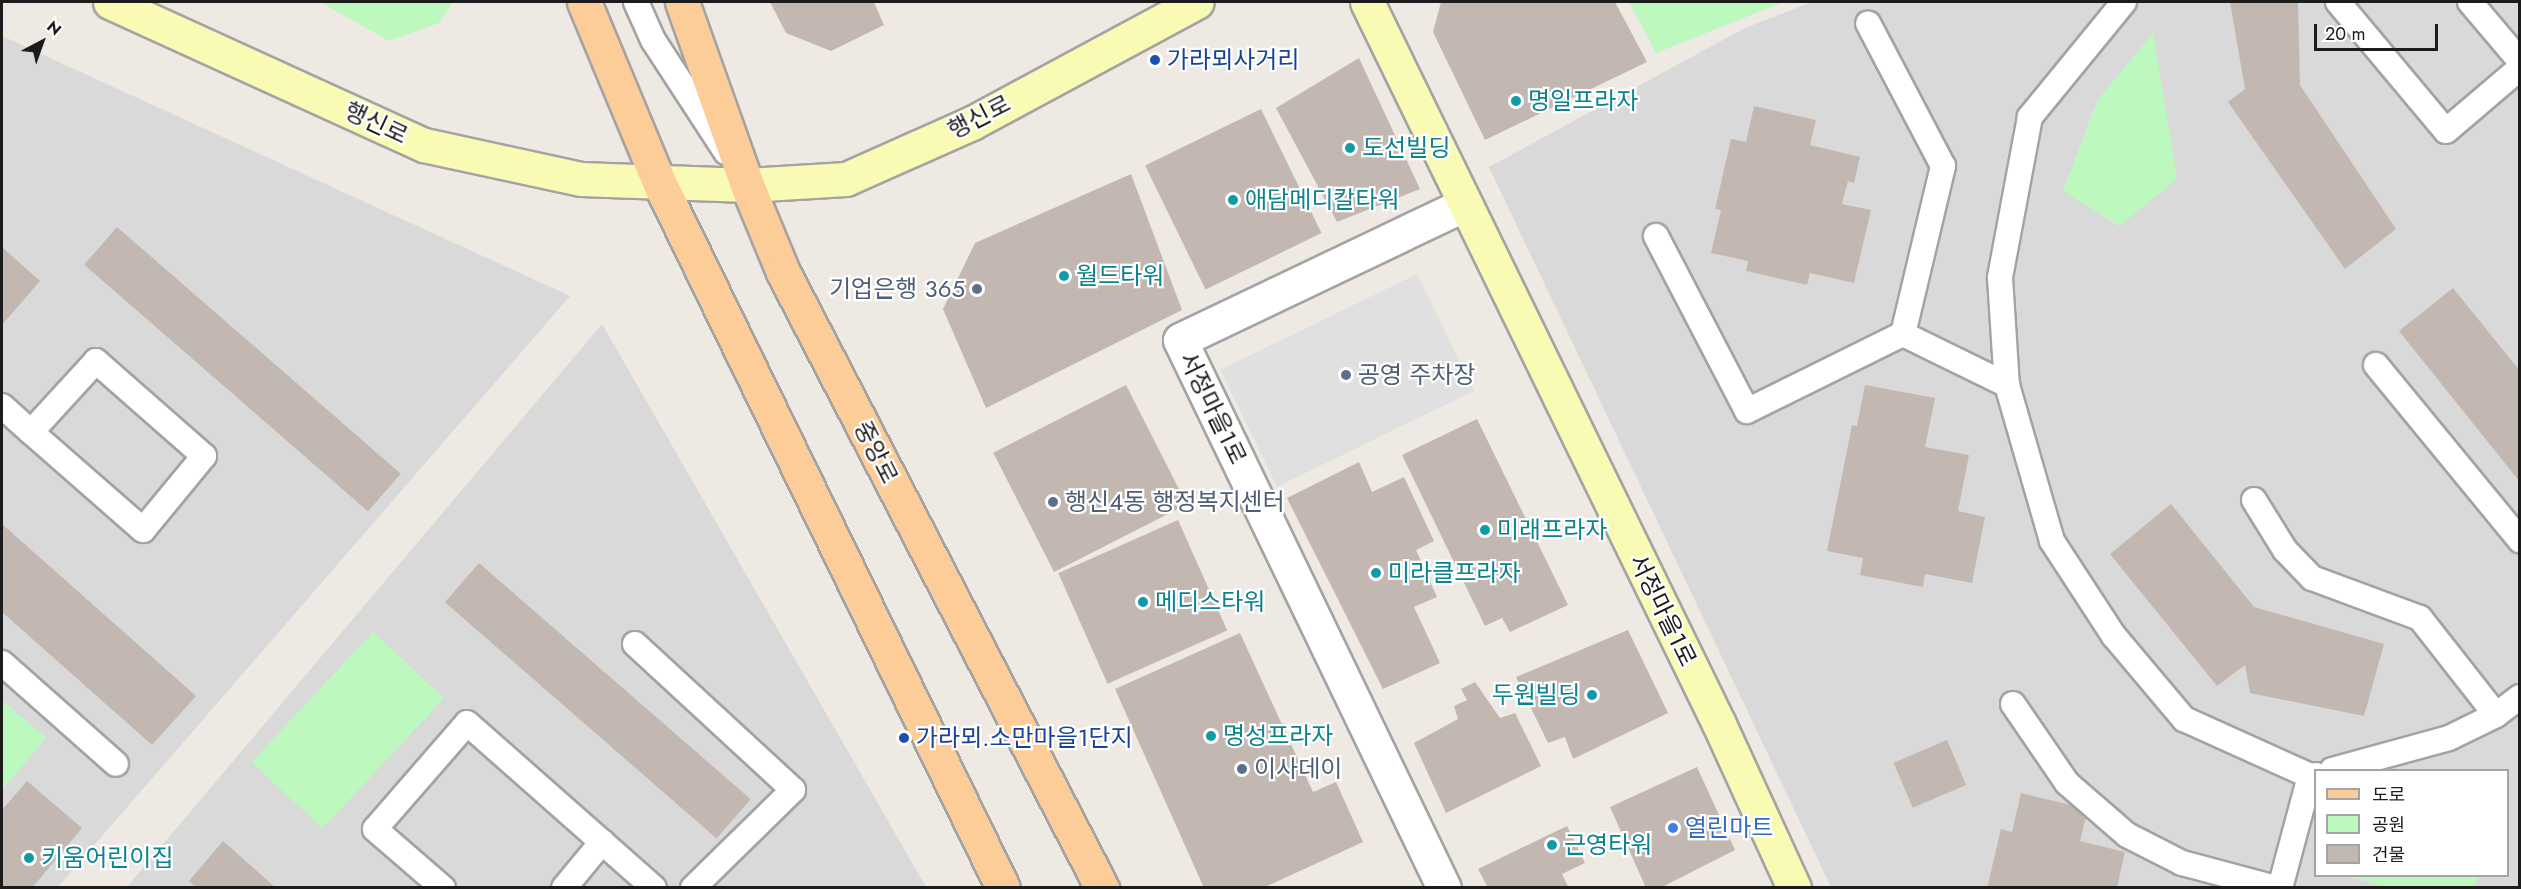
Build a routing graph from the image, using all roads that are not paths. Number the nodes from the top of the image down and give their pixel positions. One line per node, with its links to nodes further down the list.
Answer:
1 (110, 2): 13 (main road, 행신로)
2 (584, 2): 13 (main road)
3 (636, 2): 14 (lane)
4 (682, 2): 14 (main road, 중앙로)
5 (1197, 2): 14 (main road, 행신로)
6 (1367, 2): 15 (main road, 서정마을1로)
7 (2124, 2): 19 (lane)
8 (2338, 2): 12 (lane)
9 (2470, 2): 11 (lane)
10 (1868, 23): 17 (lane)
11 (2520, 61)
12 (2520, 68)
13 (659, 182): 14 (main road, 행신로); 34 (main road)
14 (747, 184): 40 (main road, 중앙로)
15 (1463, 205): 41 (street, 서정마을1로); 42 (main road, 서정마을1로)
16 (1656, 236): 17 (lane)
17 (1903, 334): 19 (lane)
18 (2376, 365): 23 (lane)
19 (2007, 386): 31 (lane)
20 (2, 406): 21 (lane)
21 (31, 432): 21 (lane)
22 (2254, 500): 28 (lane)
23 (2520, 540)
24 (635, 644): 38 (lane)
25 (2, 663): 29 (lane)
26 (2520, 697): 28 (lane)
27 (2013, 704): 43 (lane)
28 (2496, 715): 30 (lane)
29 (116, 764)
30 (2337, 769)
31 (2314, 772)
32 (2314, 788): 43 (lane)
33 (602, 842): 35 (lane); 36 (lane); 37 (lane)
34 (989, 872): 39 (main road)
35 (443, 888)
36 (564, 888)
37 (654, 888)
38 (693, 888)
39 (1004, 888)
40 (1102, 888)
41 (1444, 888)
42 (1794, 888)
43 (2278, 888)

